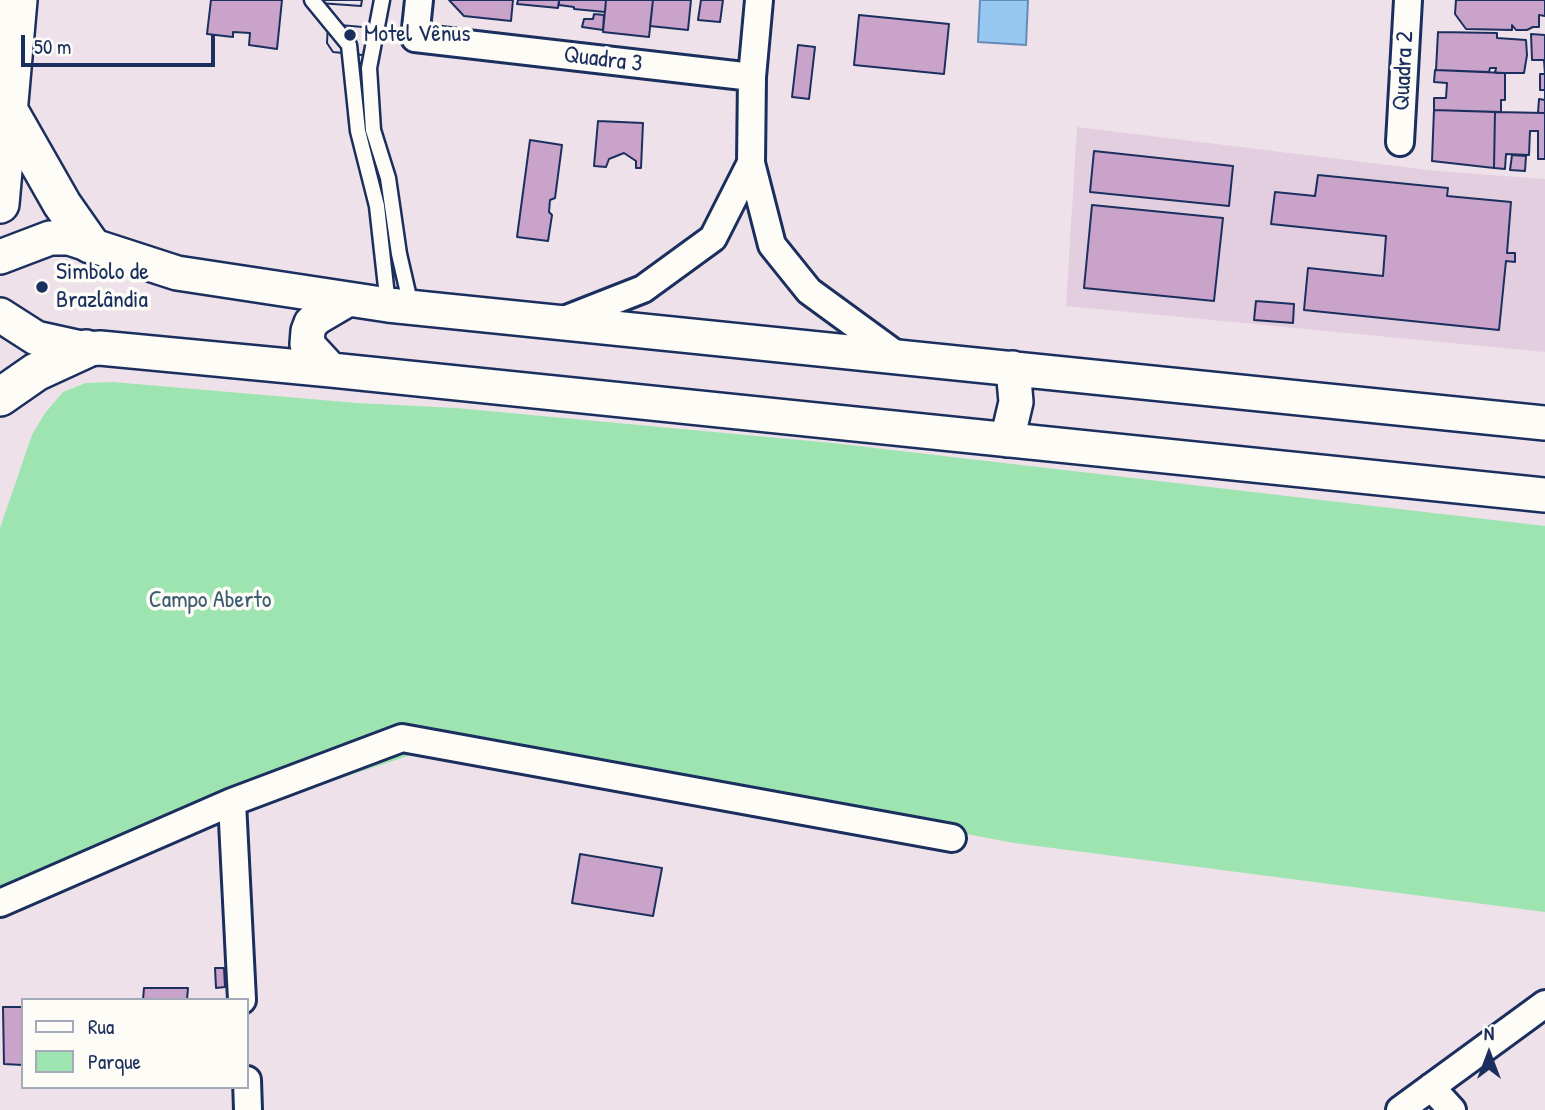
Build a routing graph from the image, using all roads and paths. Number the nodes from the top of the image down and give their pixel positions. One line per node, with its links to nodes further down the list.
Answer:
1 (18, 0): 8 (main road)
2 (312, 0): 15 (lane)
3 (382, 0): 15 (lane)
4 (419, 0): 7 (street, Quadra 3)
5 (759, 0): 7 (street)
6 (1408, 0): 9 (street, Quadra 2)
7 (752, 77): 10 (street)
8 (9, 111): 11 (main road); 12 (main road)
9 (1400, 142)
10 (751, 163): 17 (street); 19 (street)
11 (0, 204)
12 (90, 244): 13 (street); 14 (street)
13 (0, 257)
14 (347, 300): 15 (street); 21 (street)
15 (399, 306): 17 (street)
16 (0, 315): 18 (street)
17 (559, 322): 19 (street)
18 (86, 349): 21 (street); 22 (main road)
19 (898, 356): 20 (street)
20 (1013, 368): 23 (street); 24 (street)
21 (331, 370): 24 (street)
22 (0, 397)
23 (1545, 423)
24 (1007, 440): 25 (street)
25 (1545, 495)
26 (232, 802): 27 (street); 28 (street); 29 (street)
27 (952, 838)
28 (0, 903)
29 (242, 998)
30 (1545, 1004): 31 (street)
31 (1431, 1087): 34 (street); 35 (street)
32 (247, 1089): 33 (street)
33 (248, 1110)
34 (1400, 1110)
35 (1451, 1110)

